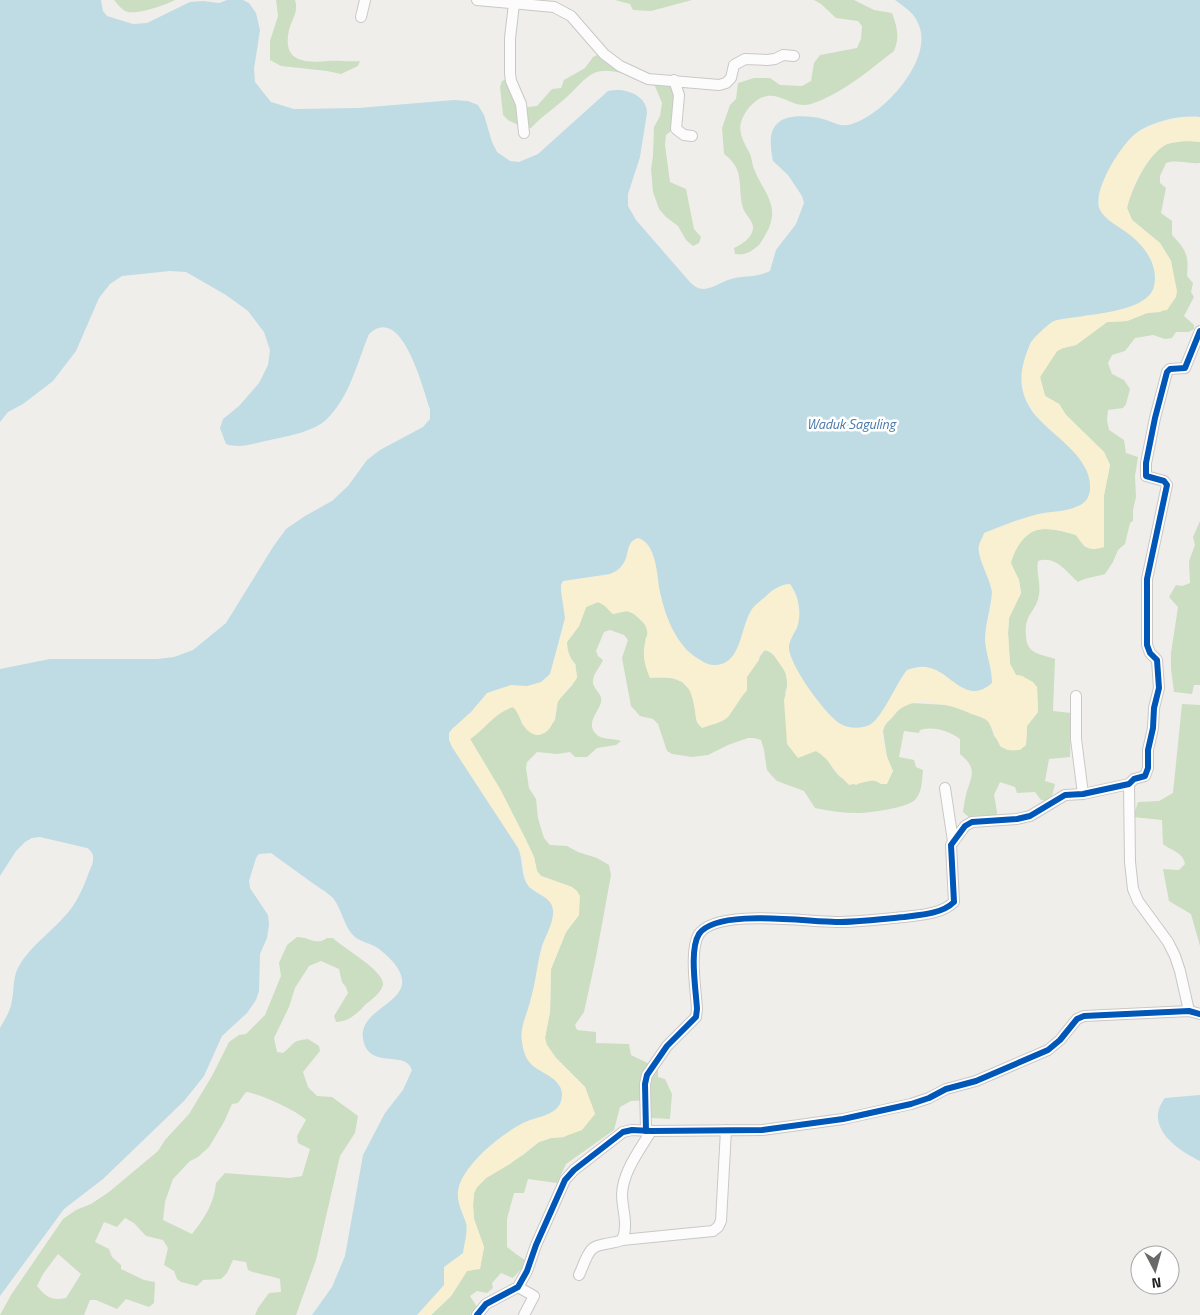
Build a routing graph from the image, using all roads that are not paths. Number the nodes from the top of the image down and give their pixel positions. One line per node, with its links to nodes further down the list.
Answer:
1 (365, 0): 4 (street)
2 (476, 0): 3 (street)
3 (514, 4): 6 (street); 7 (street)
4 (361, 17)
5 (794, 56): 6 (street)
6 (674, 80): 8 (street)
7 (524, 133)
8 (692, 136)
9 (1200, 331): 11 (street)
10 (1076, 696): 13 (street)
11 (1128, 784): 13 (street); 15 (street)
12 (945, 788): 14 (street)
13 (1084, 794): 14 (street)
14 (953, 841): 18 (street)
15 (1189, 1011): 16 (street); 17 (street)
16 (1200, 1014)
17 (726, 1130): 18 (street); 19 (street)
18 (649, 1131): 19 (street); 21 (street)
19 (622, 1240): 20 (street)
20 (579, 1275)
21 (518, 1287): 22 (street); 23 (street)
22 (477, 1315)
23 (524, 1315)

